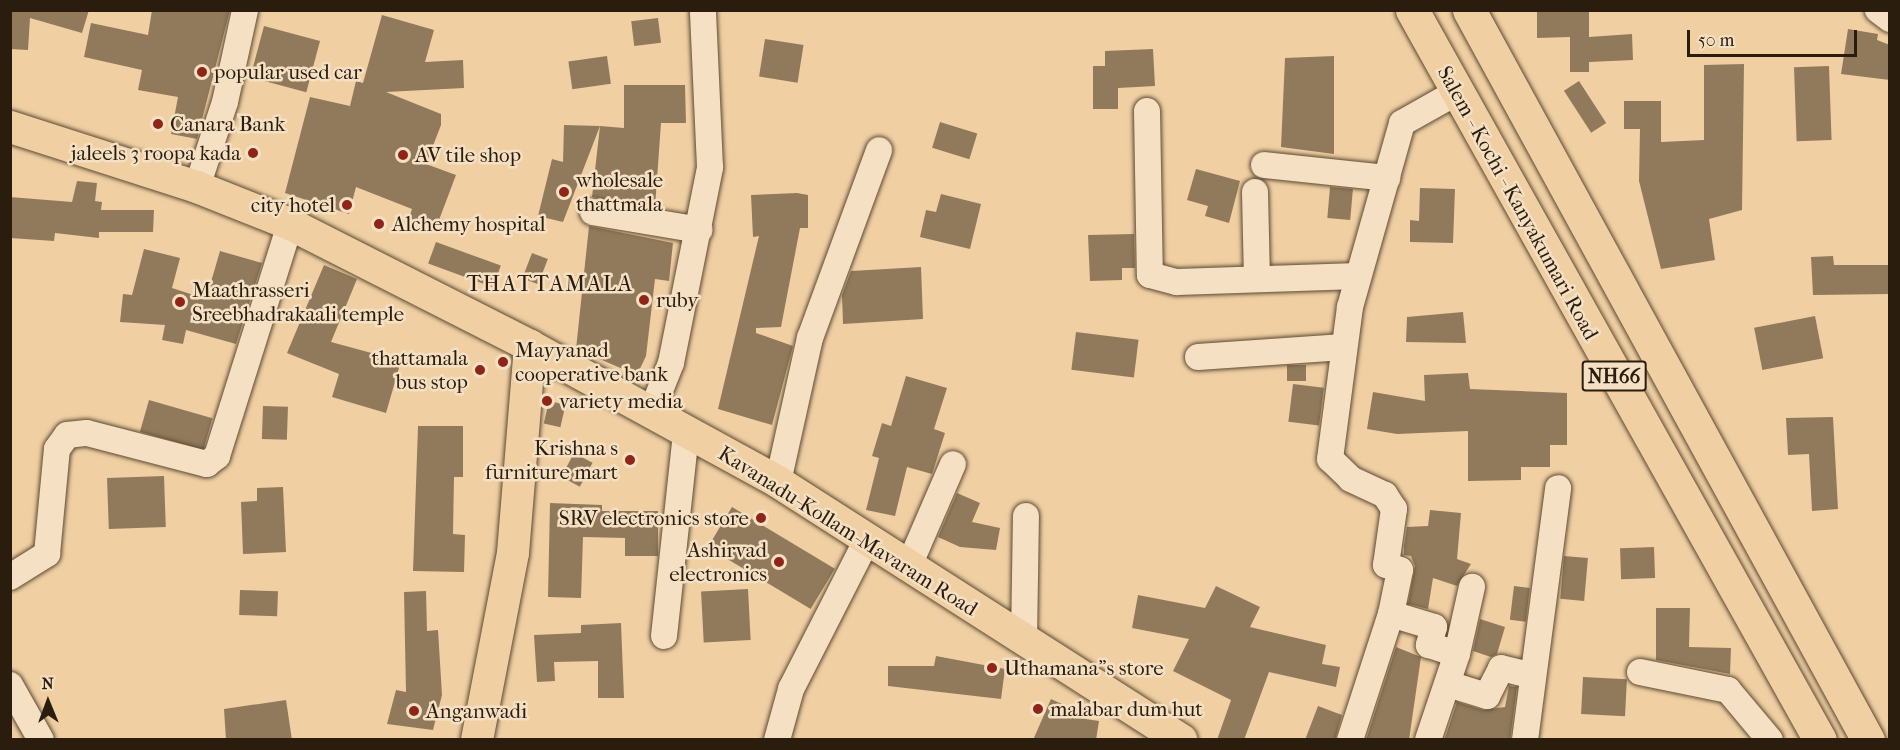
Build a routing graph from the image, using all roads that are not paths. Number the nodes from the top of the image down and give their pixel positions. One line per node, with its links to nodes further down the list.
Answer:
1 (245, 10): 13 (street)
2 (703, 10): 17 (street)
3 (1412, 10): 7 (highway, Salem - Kochi - Kanyakumari Road / NH66)
4 (1468, 10): 50 (highway, NH66)
5 (1878, 10): 6 (street)
6 (1890, 19)
7 (1457, 92): 12 (street); 49 (highway, Salem - Kochi - Kanyakumari Road / NH66)
8 (1147, 111): 19 (street)
9 (10, 127): 13 (main road, Kavanadu-Kollam-Mavaram Road)
10 (879, 150): 26 (street)
11 (1264, 165): 12 (street)
12 (1388, 178): 18 (street)
13 (197, 187): 16 (main road, Kavanadu-Kollam-Mavaram Road)
14 (1255, 192): 19 (street)
15 (593, 212): 17 (street)
16 (290, 224): 20 (main road, Kavanadu-Kollam-Mavaram Road); 31 (street)
17 (699, 230): 23 (street)
18 (1358, 276): 19 (street); 21 (street)
19 (1257, 278)
20 (530, 346): 23 (main road, Kavanadu-Kollam-Mavaram Road); 43 (main road)
21 (1344, 347): 22 (street); 33 (street)
22 (1198, 357)
23 (651, 413): 24 (main road, Kavanadu-Kollam-Mavaram Road)
24 (686, 432): 26 (main road, Kavanadu-Kollam-Mavaram Road); 34 (street)
25 (952, 464): 30 (street)
26 (778, 482): 29 (main road, Kavanadu-Kollam-Mavaram Road)
27 (1558, 488): 38 (street)
28 (1026, 516): 35 (street)
29 (866, 542): 30 (main road, Kavanadu-Kollam-Mavaram Road); 44 (street)
30 (908, 568): 35 (main road, Kavanadu-Kollam-Mavaram Road)
31 (10, 578)
32 (1472, 587): 36 (street)
33 (1390, 614): 36 (street); 46 (street)
34 (664, 636)
35 (1024, 640): 45 (main road, Kavanadu-Kollam-Mavaram Road)
36 (1457, 654): 39 (street)
37 (1640, 672): 41 (street)
38 (1533, 676): 39 (street); 48 (street)
39 (1448, 684): 47 (street)
40 (10, 685): 42 (street)
41 (1760, 734)
42 (41, 740)
43 (477, 740)
44 (777, 740)
45 (1182, 740)
46 (1350, 740)
47 (1428, 740)
48 (1524, 740)
49 (1820, 740)
50 (1868, 740)

